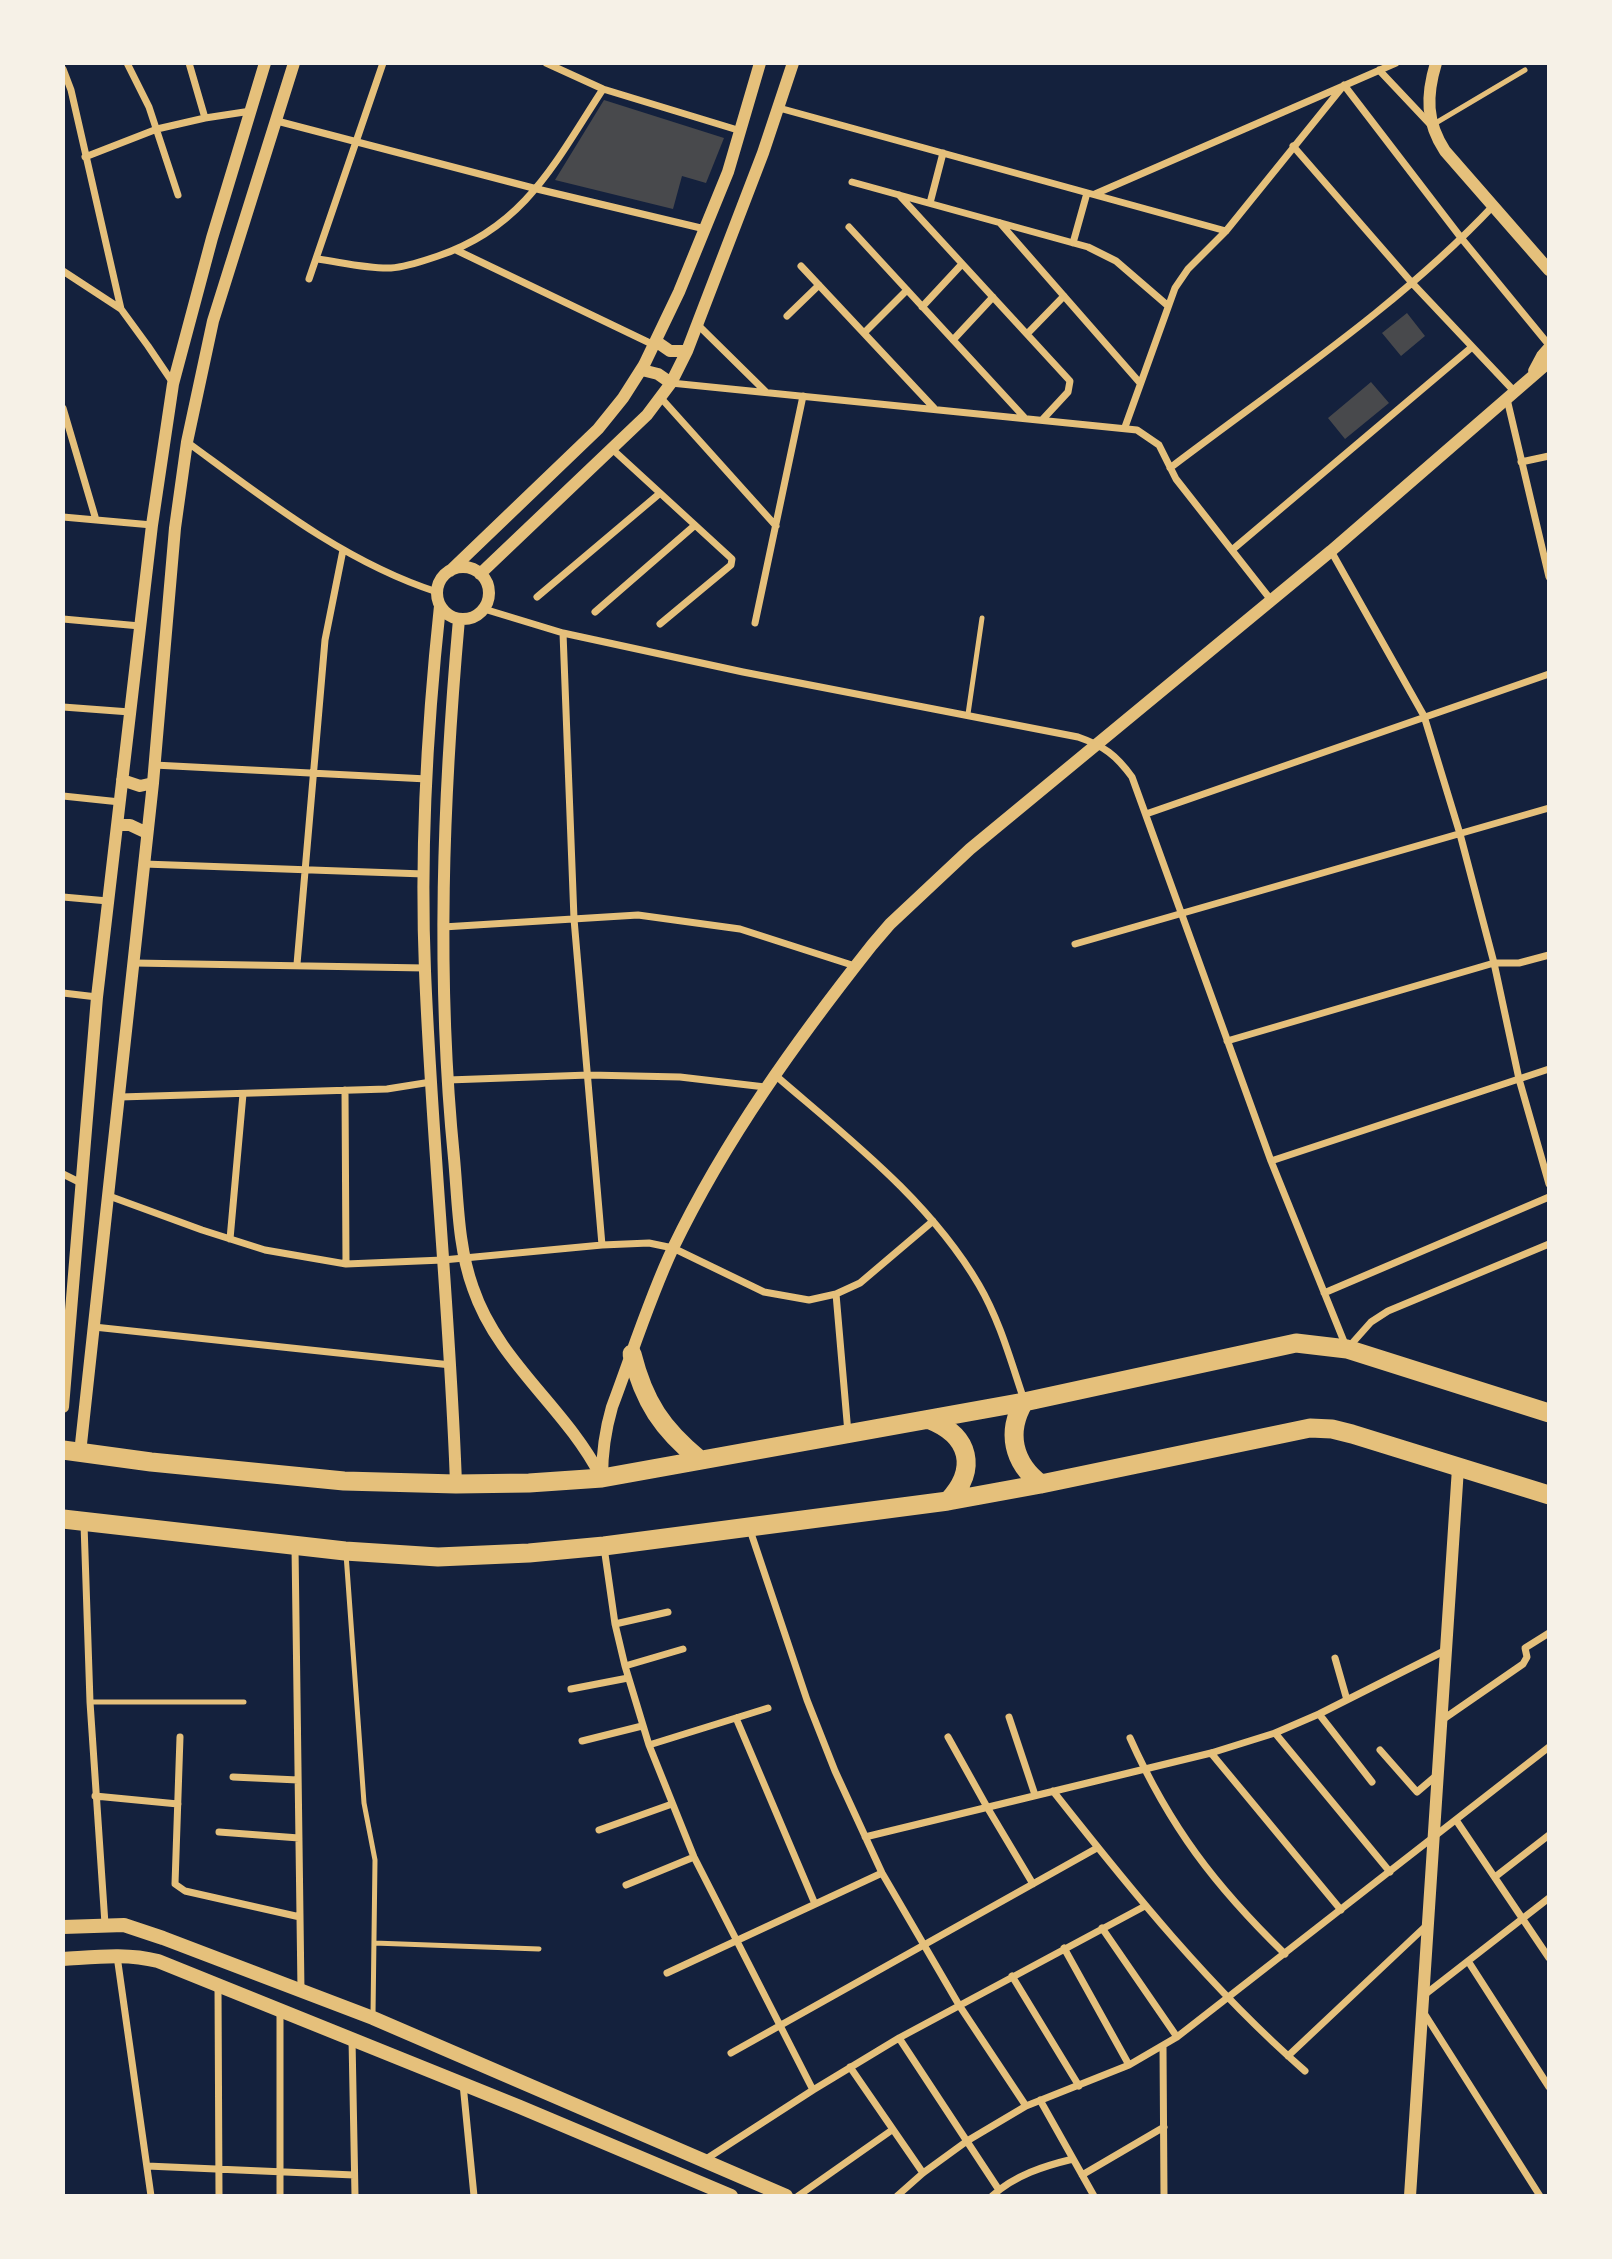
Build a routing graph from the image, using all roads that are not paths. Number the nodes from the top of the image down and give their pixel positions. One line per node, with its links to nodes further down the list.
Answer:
1 (127, 63): 22 (street)
2 (198, 63): 11 (street)
3 (265, 63): 18 (street)
4 (294, 63): 20 (street)
5 (383, 63): 24 (street)
6 (546, 63): 16 (street)
7 (760, 63): 23 (street)
8 (793, 63): 17 (street)
9 (1396, 63): 13 (street)
10 (1436, 63): 21 (street)
11 (189, 64): 19 (street)
12 (63, 69): 27 (street)
13 (1379, 70): 15 (street); 21 (street)
14 (1525, 70): 21 (lane)
15 (1344, 85): 25 (street); 30 (street); 39 (street)
16 (603, 89): 23 (street); 29 (street)
17 (779, 108): 26 (street); 57 (street)
18 (251, 111): 19 (street); 66 (street)
19 (205, 118): 22 (street)
20 (277, 121): 24 (street); 68 (street)
21 (1432, 125): 34 (street)
22 (157, 129): 27 (street); 31 (street)
23 (741, 131): 37 (street)
24 (356, 142): 29 (street); 42 (street)
25 (1293, 146): 38 (street); 48 (street)
26 (943, 153): 30 (street); 33 (street)
27 (85, 157): 55 (street)
28 (852, 182): 32 (street)
29 (537, 189): 37 (street); 41 (street)
30 (1091, 194): 38 (street); 40 (street)
31 (178, 195)
32 (898, 195): 33 (street); 43 (street)
33 (930, 203): 35 (street)
34 (1493, 206): 39 (street); 45 (street)
35 (999, 222): 40 (street); 51 (street)
36 (849, 227): 50 (street)
37 (705, 229): 61 (street)
38 (1226, 231): 53 (street)
39 (1462, 239): 48 (street); 63 (street)
40 (1073, 243): 53 (street)
41 (456, 250): 42 (street); 61 (street)
42 (317, 259): 47 (street)
43 (962, 264): 52 (street); 54 (street)
44 (801, 266): 49 (street)
45 (1549, 270)
46 (63, 271): 55 (street)
47 (309, 279)
48 (1413, 284): 62 (street); 88 (street)
49 (819, 285): 56 (street); 58 (street)
50 (907, 290): 54 (street); 58 (street)
51 (1064, 296): 59 (street); 71 (street)
52 (993, 297): 59 (street); 60 (street)
53 (1167, 305): 71 (street)
54 (922, 307): 60 (street)
55 (121, 309): 72 (street)
56 (787, 316)
57 (697, 324): 64 (street); 73 (street)
58 (864, 333): 78 (street)
59 (1027, 334): 82 (street)
60 (953, 340): 80 (street)
61 (656, 344): 64 (street); 67 (street)
62 (1472, 347): 74 (street); 96 (street)
63 (1549, 347): 69 (street)
64 (687, 351): 70 (street)
65 (1549, 362): 69 (street)
66 (179, 365): 68 (street); 72 (street)
67 (642, 370): 70 (street); 98 (street)
68 (201, 374): 81 (street)
69 (1531, 376): 74 (street)
70 (671, 383): 73 (street); 76 (street)
71 (1140, 383): 83 (street)
72 (173, 384): 79 (street)
73 (766, 392): 75 (street)
74 (1511, 395): 87 (street); 97 (street)
75 (803, 396): 78 (street); 94 (street)
76 (661, 398): 85 (street); 94 (street)
77 (63, 408): 91 (street)
78 (933, 408): 80 (street)
79 (169, 411): 81 (street); 92 (street)
80 (1024, 417): 82 (street)
81 (192, 419): 84 (street)
82 (1043, 419): 83 (street)
83 (1125, 427): 88 (street)
84 (187, 442): 95 (street); 120 (street)
85 (611, 448): 89 (street); 99 (street)
86 (1549, 456): 87 (street)
87 (1521, 463): 100 (street)
88 (1170, 468): 96 (street)
89 (659, 494): 93 (street); 102 (street)
90 (63, 517): 91 (street)
91 (96, 520): 92 (street)
92 (152, 525): 112 (street)
93 (694, 526): 106 (street); 111 (street)
94 (776, 526): 110 (street)
95 (343, 550): 101 (street); 121 (street)
96 (1232, 550): 103 (street)
97 (1331, 551): 103 (street); 118 (street)
98 (450, 571): 99 (street); 101 (street)
99 (480, 574): 105 (street)
100 (1549, 577)
101 (437, 592): 104 (street)
102 (537, 597)
103 (1271, 600): 119 (street)
104 (440, 606): 109 (street); 122 (street)
105 (484, 609): 109 (street); 113 (street)
106 (595, 612)
107 (982, 618): 117 (lane)
108 (63, 619): 112 (street)
109 (459, 619): 139 (street)
110 (755, 623)
111 (660, 624)
112 (140, 626): 116 (street)
113 (563, 632): 117 (street); 138 (street)
114 (1549, 674): 118 (street)
115 (63, 707): 116 (street)
116 (130, 712): 123 (street)
117 (968, 714): 119 (street)
118 (1424, 716): 128 (street); 131 (street)
119 (1098, 744): 128 (street); 145 (street)
120 (154, 765): 121 (street); 124 (street)
121 (313, 774): 122 (street); 133 (street)
122 (427, 779): 134 (street)
123 (122, 780): 124 (street); 126 (street)
124 (153, 783): 130 (street)
125 (63, 796): 126 (street)
126 (120, 802): 129 (street)
127 (1549, 808): 131 (street)
128 (1146, 814): 137 (street)
129 (117, 825): 130 (street); 136 (street)
130 (147, 833): 132 (street)
131 (1460, 834): 137 (street); 143 (street)
132 (144, 864): 133 (street); 142 (street)
133 (305, 868): 134 (street); 144 (street)
134 (425, 874): 146 (street)
135 (63, 897): 136 (street)
136 (108, 901): 148 (street)
137 (1183, 913): 140 (street); 149 (street)
138 (574, 919): 139 (street); 145 (street); 151 (street)
139 (443, 927): 154 (street)
140 (1075, 944)
141 (1549, 955): 143 (street)
142 (134, 962): 144 (street); 159 (street)
143 (1494, 963): 149 (street); 153 (street)
144 (297, 964): 146 (street)
145 (855, 966): 152 (street)
146 (425, 968): 155 (street)
147 (63, 993): 148 (street)
148 (97, 997): 162 (street)
149 (1227, 1041): 160 (street)
150 (1549, 1069): 153 (street)
151 (589, 1074): 154 (street); 156 (street); 169 (street)
152 (774, 1074): 156 (street); 166 (street)
153 (1519, 1079): 160 (street); 163 (street)
154 (448, 1080): 171 (street)
155 (431, 1082): 157 (street); 172 (street)
156 (765, 1087): 170 (street)
157 (345, 1090): 158 (street); 173 (street)
158 (243, 1094): 159 (street); 167 (street)
159 (120, 1097): 164 (street)
160 (1271, 1161): 174 (street)
161 (63, 1174): 162 (street)
162 (81, 1183): 181 (street)
163 (1549, 1184)
164 (109, 1196): 167 (street); 176 (street)
165 (1549, 1197): 174 (street)
166 (933, 1221): 175 (street); 180 (street)
167 (230, 1239): 173 (street)
168 (1549, 1244): 177 (street)
169 (602, 1245): 170 (street); 171 (street)
170 (673, 1248): 175 (street); 178 (street)
171 (464, 1257): 172 (street); 188 (street)
172 (443, 1260): 173 (street); 179 (street)
173 (346, 1265)
174 (1324, 1293): 177 (street)
175 (836, 1294): 184 (street)
176 (94, 1328): 179 (street); 185 (street)
177 (1347, 1349): 180 (highway); 182 (highway)
178 (632, 1354): 186 (highway); 188 (street)
179 (451, 1365): 189 (street)
180 (1024, 1402): 183 (highway); 190 (highway)
181 (63, 1407)
182 (1549, 1413)
183 (930, 1420): 184 (highway); 192 (highway)
184 (848, 1433): 186 (highway)
185 (72, 1451): 189 (highway)
186 (700, 1460): 188 (highway)
187 (1458, 1468): 190 (highway); 191 (highway); 203 (street)
188 (602, 1478): 189 (highway)
189 (456, 1484)
190 (1041, 1484): 192 (highway)
191 (1549, 1494)
192 (948, 1501): 195 (highway)
193 (63, 1519): 194 (highway)
194 (84, 1523): 197 (highway); 209 (street)
195 (748, 1526): 196 (highway); 241 (street)
196 (604, 1546): 198 (highway); 200 (street)
197 (295, 1547): 198 (highway); 229 (street)
198 (345, 1551): 262 (lane)
199 (668, 1612): 200 (street)
200 (615, 1623): 205 (street)
201 (1549, 1633): 215 (street)
202 (683, 1649): 205 (street)
203 (1446, 1650): 208 (street); 215 (street)
204 (1335, 1658): 208 (street)
205 (625, 1666): 206 (street)
206 (628, 1678): 207 (street); 216 (street)
207 (571, 1689)
208 (1347, 1700): 212 (street)
209 (90, 1702): 210 (lane); 232 (street)
210 (244, 1702)
211 (768, 1708): 214 (street)
212 (1319, 1714): 217 (street); 230 (street)
213 (1009, 1717): 233 (street)
214 (736, 1718): 222 (street); 252 (street)
215 (1441, 1720): 227 (street)
216 (642, 1726): 221 (street); 222 (street)
217 (1275, 1733): 225 (street); 246 (street)
218 (180, 1737): 234 (street)
219 (948, 1737): 236 (street)
220 (1130, 1738): 226 (street)
221 (582, 1741)
222 (649, 1745): 235 (street)
223 (1549, 1746): 237 (street)
224 (1380, 1750): 227 (street)
225 (1211, 1753): 226 (street); 254 (street)
226 (1144, 1768): 231 (street); 266 (street)
227 (1438, 1774): 243 (street)
228 (233, 1777): 229 (street)
229 (298, 1780): 242 (street)
230 (1372, 1782)
231 (1053, 1791): 233 (street); 244 (street)
232 (95, 1796): 234 (street); 257 (street)
233 (1035, 1796): 236 (street)
234 (178, 1804): 255 (street)
235 (672, 1804): 238 (street); 245 (street)
236 (987, 1807): 241 (street); 249 (street)
237 (1456, 1819): 243 (street); 248 (street)
238 (599, 1830)
239 (219, 1832): 242 (street)
240 (1549, 1835): 248 (street)
241 (865, 1837): 247 (street)
242 (299, 1838): 255 (street)
243 (1433, 1838): 246 (street); 258 (street)
244 (1097, 1848): 249 (street); 253 (street)
245 (694, 1857): 250 (street); 261 (street)
246 (1390, 1872): 254 (street)
247 (882, 1873): 252 (street); 263 (street)
248 (1495, 1877): 256 (street)
249 (1032, 1884): 263 (street)
250 (626, 1885)
251 (1549, 1898): 256 (street)
252 (815, 1904): 261 (street)
253 (1145, 1906): 260 (street); 276 (street)
254 (1341, 1910): 266 (street)
255 (300, 1917): 274 (street)
256 (1523, 1919): 268 (street); 270 (street)
257 (104, 1924): 259 (main road); 274 (main road)
258 (1428, 1924): 275 (street); 287 (street)
259 (63, 1927)
260 (1102, 1927): 264 (street); 282 (street)
261 (736, 1941): 271 (street); 281 (street)
262 (374, 1943): 265 (lane); 280 (lane)
263 (923, 1945): 277 (street); 281 (street)
264 (1063, 1948): 272 (street); 288 (street)
265 (539, 1949)
266 (1286, 1954): 276 (street)
267 (117, 1955): 269 (main road); 273 (main road); 302 (street)
268 (1549, 1958)
269 (63, 1959)
270 (1468, 1961): 275 (street); 293 (street)
271 (667, 1973)
272 (1012, 1976): 277 (street); 292 (street)
273 (218, 1985): 278 (main road); 303 (street)
274 (301, 1990): 280 (main road)
275 (1423, 1996): 279 (street)
276 (1227, 1999): 282 (street); 287 (street)
277 (960, 2005): 284 (street); 296 (street)
278 (280, 2010): 283 (main road); 304 (street)
279 (1422, 2010): 321 (street); 322 (street)
280 (373, 2018): 301 (main road)
281 (779, 2026): 286 (street); 294 (street)
282 (1177, 2037): 285 (street)
283 (352, 2038): 291 (main road); 306 (street)
284 (899, 2038): 289 (street); 299 (street)
285 (1163, 2046): 288 (street); 297 (street)
286 (731, 2053)
287 (1288, 2056): 290 (street)
288 (1129, 2065): 292 (street)
289 (850, 2067): 294 (street); 298 (street)
290 (1304, 2071)
291 (463, 2083): 313 (street); 314 (main road)
292 (1079, 2086): 295 (street)
293 (1549, 2087)
294 (813, 2090): 301 (street)
295 (1040, 2100): 296 (street); 300 (street)
296 (1026, 2106): 299 (street)
297 (1164, 2127): 307 (street); 320 (street)
298 (892, 2130): 305 (street); 316 (street)
299 (967, 2141): 305 (street); 308 (street)
300 (1073, 2159): 307 (street); 308 (street)
301 (703, 2161): 315 (main road)
302 (147, 2166): 303 (street); 309 (street)
303 (218, 2169): 304 (street); 310 (street)
304 (279, 2172): 306 (street); 311 (street)
305 (923, 2173): 317 (street)
306 (354, 2175): 312 (street)
307 (1082, 2175): 319 (street)
308 (999, 2190): 318 (street)
309 (151, 2196)
310 (219, 2196)
311 (280, 2196)
312 (355, 2196)
313 (474, 2196)
314 (731, 2196)
315 (786, 2196)
316 (798, 2196)
317 (897, 2196)
318 (992, 2196)
319 (1094, 2196)
320 (1164, 2196)
321 (1410, 2196)
322 (1539, 2196)

